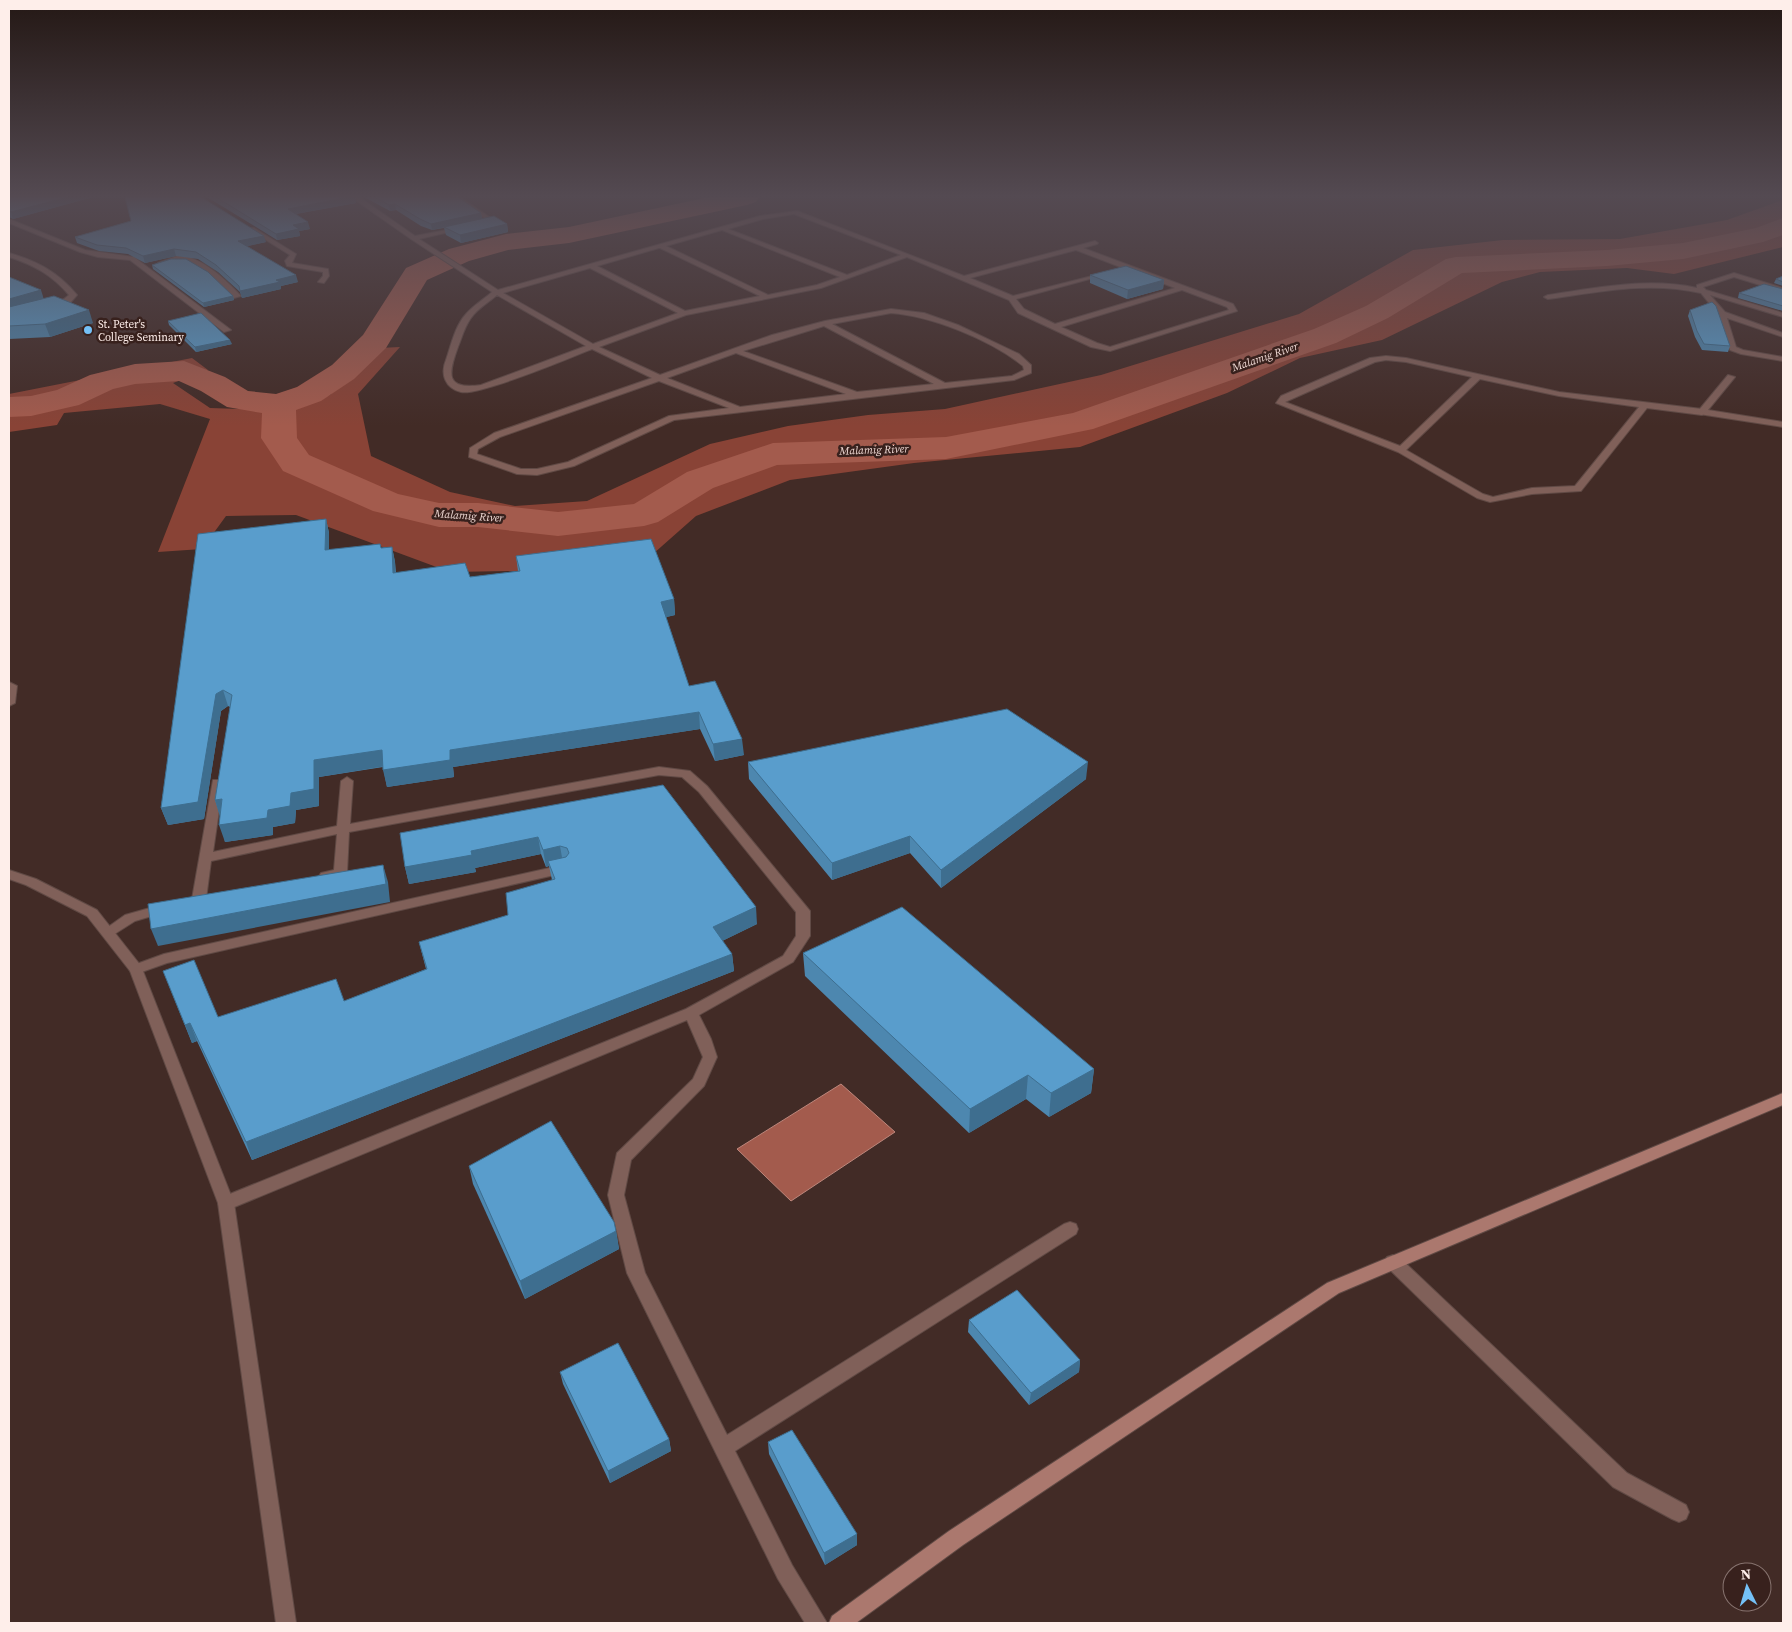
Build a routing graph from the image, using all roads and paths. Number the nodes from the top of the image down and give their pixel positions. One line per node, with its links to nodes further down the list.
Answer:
1 (52, 273): 28 (street)
2 (152, 273): 34 (street)
3 (210, 273): 24 (street)
4 (326, 273): 18 (street)
5 (468, 273): 23 (street)
6 (566, 273): 23 (street)
7 (606, 273): 29 (street)
8 (717, 273): 26 (street)
9 (837, 273): 15 (street)
10 (853, 273): 15 (street)
11 (950, 273): 16 (street)
12 (980, 273): 16 (street)
13 (1106, 273): 27 (street)
14 (1145, 273): 20 (street)
15 (844, 276): 26 (street)
16 (962, 278): 27 (street)
17 (1783, 279): 19 (street)
18 (322, 282)
19 (1767, 285): 21 (street); 22 (street)
20 (1182, 288): 33 (street); 33 (street)
21 (1701, 290): 25 (street); 30 (street); 31 (street)
22 (1783, 290)
23 (497, 292): 36 (street); 36 (street)
24 (237, 296)
25 (1548, 296)
26 (767, 298): 29 (street)
27 (1012, 298): 33 (street)
28 (45, 308)
29 (684, 313): 36 (street)
30 (1722, 314): 35 (street); 38 (street)
31 (1783, 315)
32 (825, 323): 37 (street); 42 (street); 42 (street)
33 (1056, 326)
34 (228, 330)
35 (1783, 335)
36 (592, 346): 40 (street)
37 (734, 350): 40 (street); 43 (street)
38 (1783, 359)
39 (1478, 376): 44 (street); 48 (street); 48 (street)
40 (657, 378): 45 (street); 45 (street)
41 (1731, 378): 46 (street)
42 (944, 386): 43 (street)
43 (856, 394): 45 (street)
44 (1645, 404): 46 (street); 48 (street)
45 (739, 408)
46 (1702, 412): 47 (street)
47 (1783, 425)
48 (1401, 450)
49 (9, 685): 50 (street)
50 (9, 703)
51 (220, 770): 54 (street)
52 (347, 781): 53 (street)
53 (344, 829): 54 (street); 57 (street); 62 (street)
54 (205, 858): 59 (street)
55 (563, 869): 61 (street)
56 (9, 874): 60 (street)
57 (313, 879)
58 (216, 896): 59 (street)
59 (190, 901): 60 (street)
60 (108, 932): 61 (street)
61 (136, 969): 64 (street)
62 (691, 1012): 64 (street); 67 (street)
63 (1783, 1099): 66 (street)
64 (226, 1204): 69 (street)
65 (1070, 1230): 67 (street)
66 (1393, 1262): 68 (street); 71 (street)
67 (724, 1447): 70 (street)
68 (1679, 1512)
69 (286, 1623)
70 (817, 1623)
71 (840, 1623)

